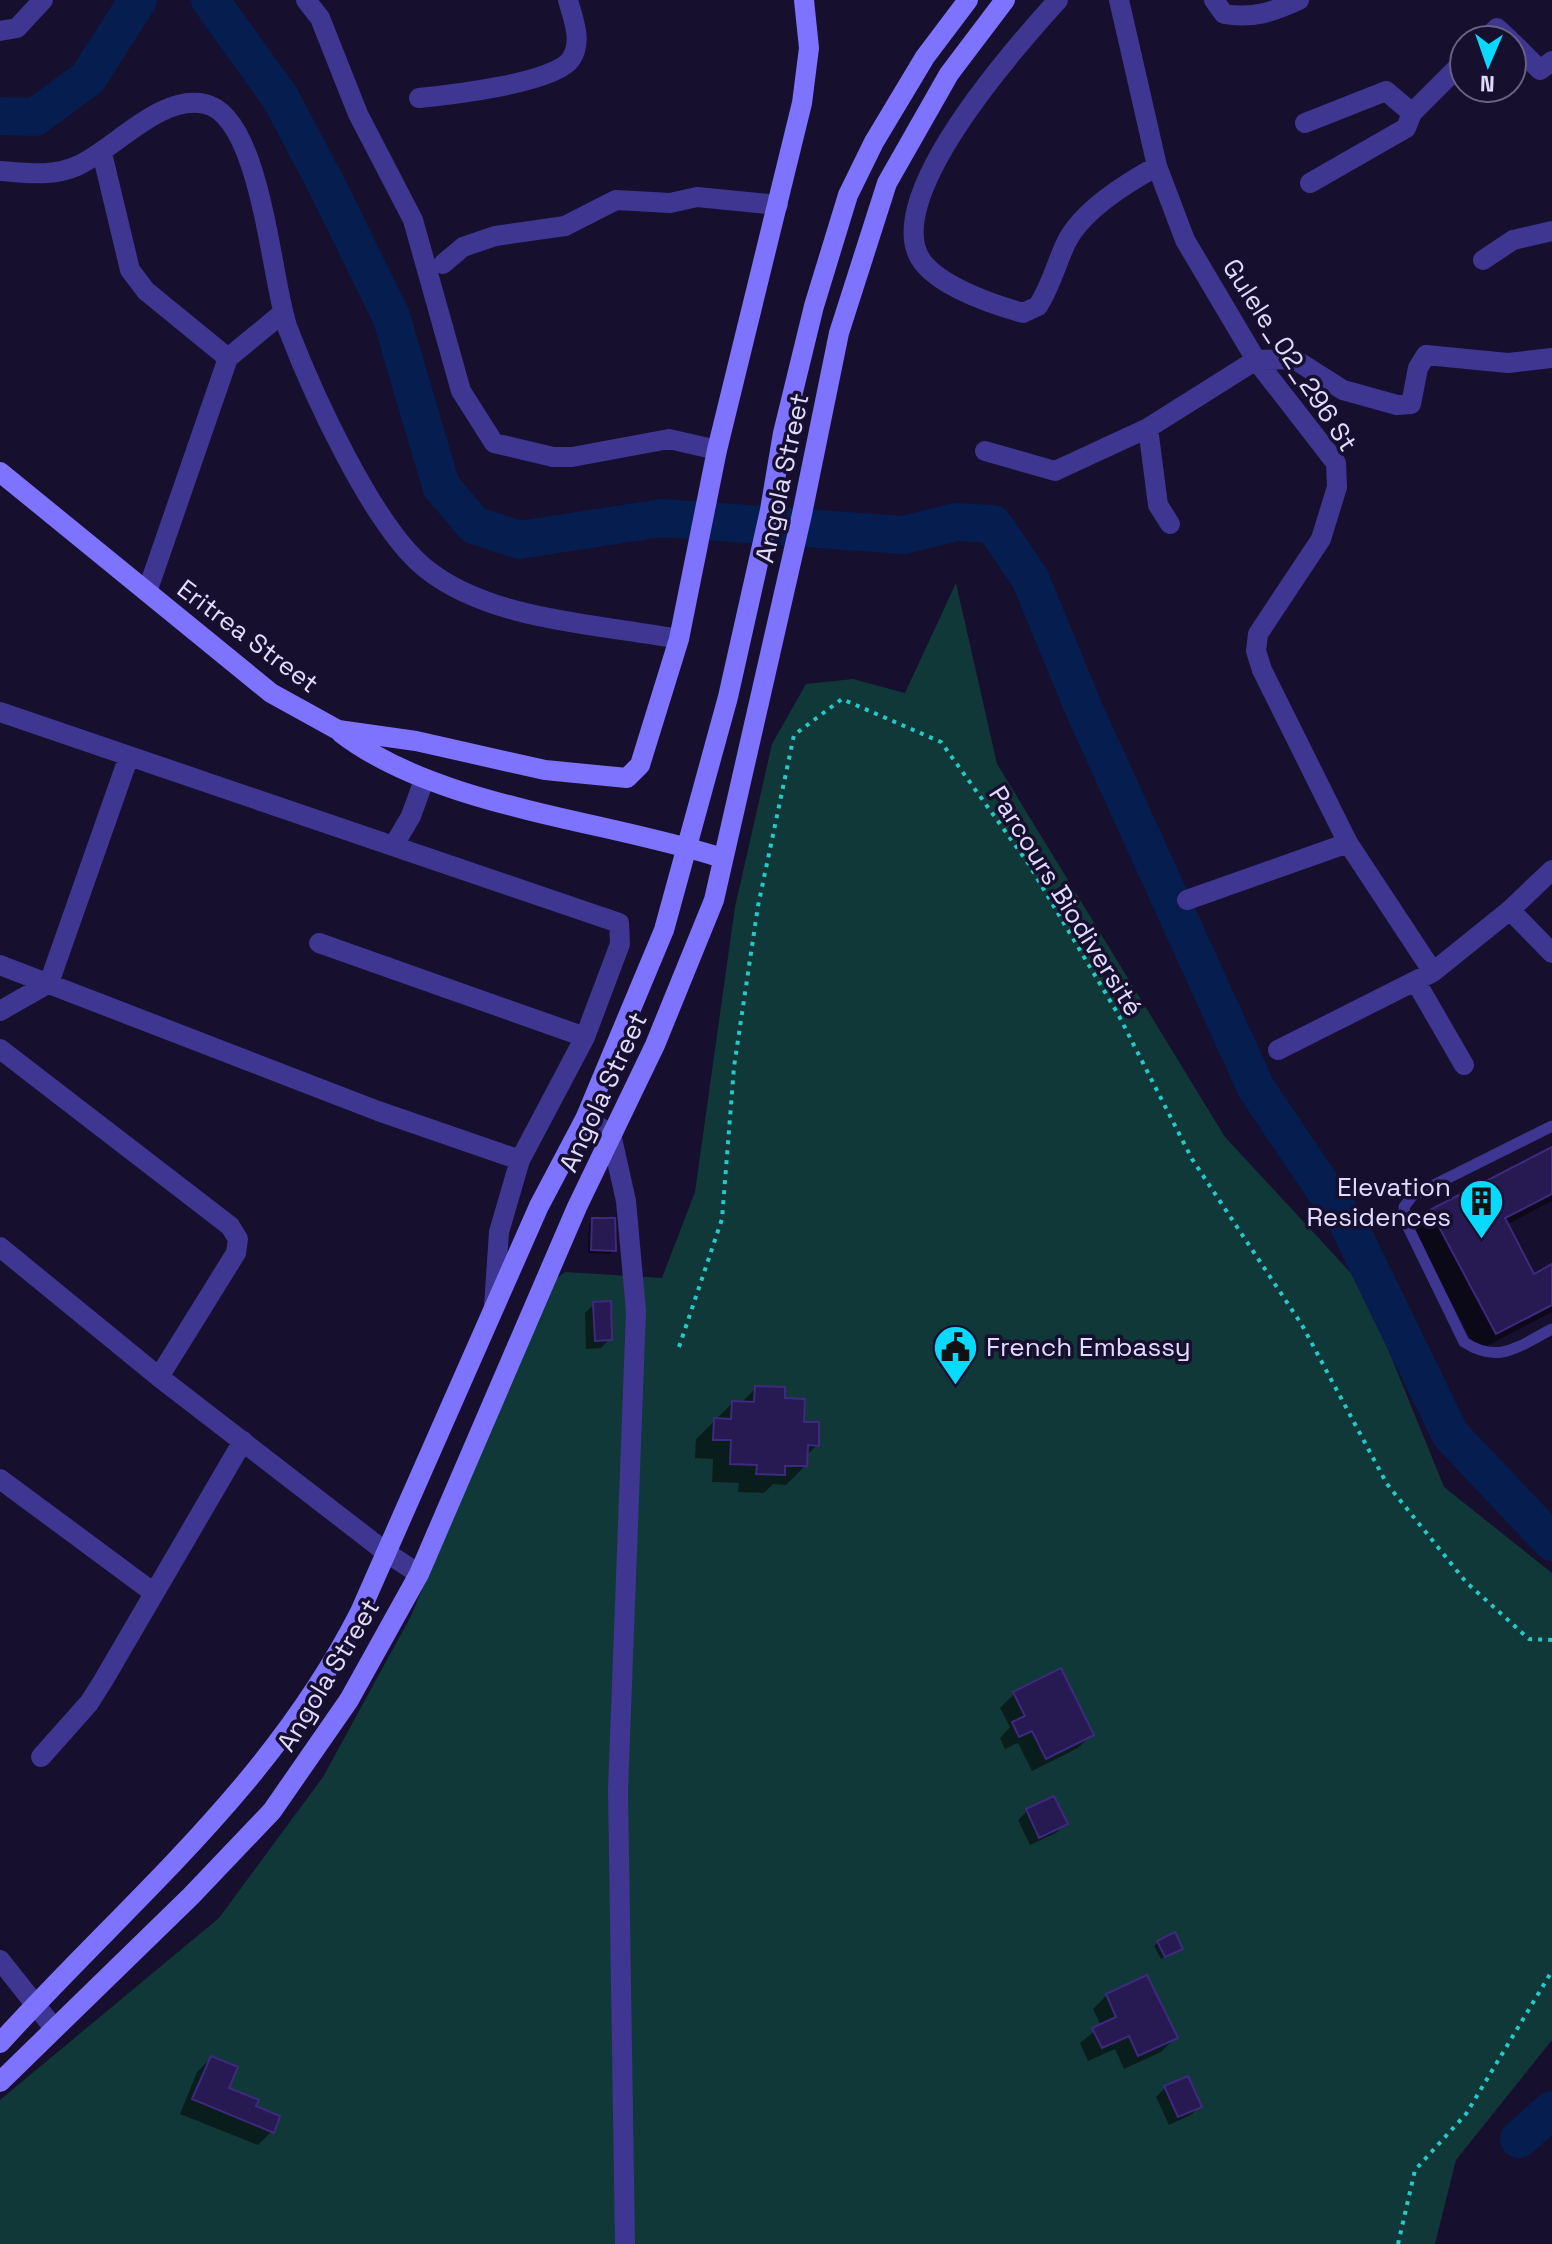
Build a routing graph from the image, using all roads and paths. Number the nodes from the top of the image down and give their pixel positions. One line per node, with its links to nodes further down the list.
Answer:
1 (43, 0): 11 (street)
2 (306, 0): 31 (street)
3 (568, 0): 15 (street)
4 (804, 0): 22 (main road)
5 (968, 0): 43 (main road)
6 (1005, 0): 44 (main road, Angola Street)
7 (1058, 0): 19 (street)
8 (1119, 0): 19 (street, Gulele_02_296 St)
9 (1214, 0): 10 (street)
10 (1299, 0)
11 (0, 31)
12 (1528, 58): 13 (street)
13 (1552, 61)
14 (1448, 77): 16 (street)
15 (419, 98)
16 (1412, 113): 17 (street); 21 (street)
17 (1305, 123)
18 (102, 153): 20 (street); 27 (street); 36 (street)
19 (1157, 166): 29 (street, Gulele_02_296 St)
20 (0, 171)
21 (1310, 183)
22 (778, 205): 25 (street); 31 (main road)
23 (1552, 231): 24 (street)
24 (1483, 260)
25 (443, 264)
26 (279, 316): 27 (street)
27 (228, 358): 35 (street)
28 (1552, 358): 29 (street)
29 (1256, 360): 30 (street); 41 (street, Gulele_02_296 St)
30 (1148, 428): 32 (street); 34 (street)
31 (717, 450): 36 (main road)
32 (985, 451)
33 (0, 472): 35 (main road, Eritrea Street)
34 (1170, 524)
35 (147, 592): 38 (main road, Eritrea Street)
36 (679, 639): 38 (main road, Eritrea Street)
37 (0, 712): 39 (street)
38 (338, 730): 40 (main road)
39 (129, 756): 42 (street); 52 (street)
40 (424, 780): 42 (street); 43 (main road)
41 (1348, 843): 46 (street); 51 (street, Gulele_02_296 St)
42 (394, 845): 54 (street)
43 (686, 846): 44 (main road); 58 (main road)
44 (722, 858): 60 (main road, Angola Street)
45 (1552, 870): 47 (street)
46 (1187, 900)
47 (1510, 910): 49 (street); 51 (street)
48 (319, 943): 54 (street)
49 (1552, 953)
50 (0, 965): 52 (street)
51 (1424, 977): 56 (street); 57 (street, Gulele_02_296 St)
52 (49, 983): 53 (street); 61 (street)
53 (0, 1011)
54 (585, 1037): 61 (street)
55 (0, 1049): 66 (street)
56 (1278, 1050)
57 (1464, 1065)
58 (585, 1119): 60 (street); 63 (main road)
59 (1552, 1126): 64 (lane)
60 (611, 1134): 70 (main road, Angola Street); 80 (street)
61 (520, 1160): 63 (street)
62 (0, 1247): 66 (street)
63 (494, 1310): 69 (main road)
64 (1552, 1329)
65 (679, 1347): 72 (path, Parcours Biodiversité)
66 (159, 1377): 67 (street)
67 (243, 1441): 69 (street); 71 (street)
68 (0, 1479): 71 (street)
69 (387, 1553): 70 (street); 76 (main road)
70 (419, 1574): 77 (main road, Angola Street)
71 (154, 1593): 73 (street)
72 (1552, 1640)
73 (41, 1757)
74 (0, 1960): 76 (street)
75 (1552, 1971): 81 (path)
76 (34, 2005): 77 (street); 78 (main road)
77 (53, 2027): 79 (main road, Angola Street)
78 (0, 2043)
79 (0, 2082)
80 (625, 2244)
81 (1398, 2244)

